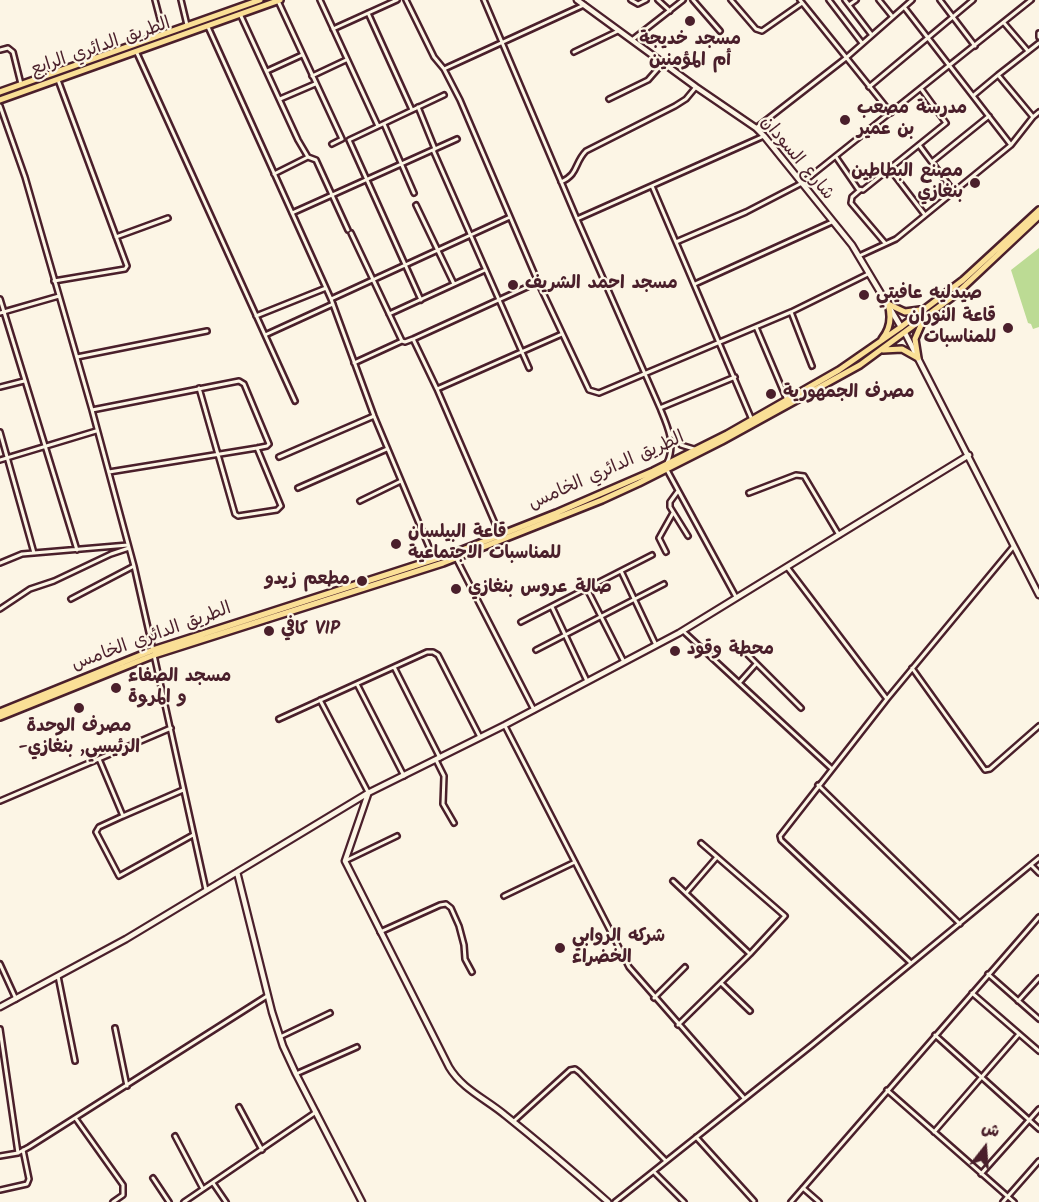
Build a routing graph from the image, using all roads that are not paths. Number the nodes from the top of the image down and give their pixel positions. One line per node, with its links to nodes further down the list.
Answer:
1 (154, 0): 40 (street)
2 (181, 0): 34 (street)
3 (260, 0): 34 (main road, الطريق الدائري الرابع)
4 (279, 0): 30 (main road, الطريق الدائري الرابع); 52 (street)
5 (320, 0): 36 (street)
6 (397, 0): 29 (street)
7 (406, 0): 57 (street)
8 (484, 0): 44 (street)
9 (577, 0): 25 (main road, شارع السودان)
10 (631, 0): 11 (street)
11 (646, 0)
12 (658, 0): 28 (street)
13 (683, 0): 28 (street)
14 (693, 0): 38 (street)
15 (731, 0): 24 (street)
16 (829, 0): 45 (street)
17 (845, 0): 26 (street)
18 (856, 0): 26 (street)
19 (879, 0): 31 (street)
20 (912, 0): 27 (street)
21 (940, 0): 32 (street)
22 (973, 0): 32 (street)
23 (1030, 0): 33 (street)
24 (801, 2): 53 (street)
25 (584, 5): 37 (main road, شارع السودان); 44 (street)
26 (849, 5): 41 (street)
27 (903, 6): 31 (street); 42 (street)
28 (670, 11): 43 (street)
29 (368, 13): 36 (street); 75 (street)
30 (240, 14): 35 (main road, الطريق الدائري الرابع); 58 (street)
31 (892, 16): 41 (street)
32 (952, 16): 42 (street); 47 (street)
33 (1004, 23): 47 (street); 50 (street)
34 (187, 26): 39 (street); 40 (main road, الطريق الدائري الرابع)
35 (208, 27): 39 (main road, الطريق الدائري الرابع); 94 (street)
36 (333, 29): 54 (street)
37 (620, 31): 43 (main road, شارع السودان); 51 (street)
38 (720, 32)
39 (189, 33): 49 (main road, الطريق الدائري الرابع)
40 (164, 34): 62 (main road, الطريق الدائري الرابع)
41 (872, 35): 45 (street)
42 (927, 37): 56 (street); 65 (street)
43 (632, 40): 55 (main road, شارع السودان)
44 (501, 43): 57 (street); 96 (street)
45 (862, 43): 53 (street)
46 (1039, 43): 50 (street)
47 (975, 46): 56 (street)
48 (0, 50): 62 (street)
49 (136, 51): 61 (main road, الطريق الدائري الرابع); 138 (street)
50 (1028, 51): 59 (street)
51 (574, 52)
52 (302, 56): 58 (street); 60 (street)
53 (846, 58): 65 (street); 82 (street)
54 (346, 60): 60 (street); 81 (street)
55 (663, 63): 64 (main road, شارع السودان); 71 (street)
56 (950, 66): 66 (street); 69 (street)
57 (444, 69): 108 (street)
58 (267, 71): 70 (street)
59 (998, 75): 69 (street); 79 (street)
60 (312, 76): 63 (street)
61 (58, 78): 72 (main road, الطريق الدائري الرابع); 113 (street)
62 (21, 84): 67 (main road, الطريق الدائري الرابع)
63 (315, 84): 70 (street); 85 (street)
64 (696, 87): 82 (main road, شارع السودان); 96 (street)
65 (869, 87): 77 (street)
66 (921, 89): 77 (street); 86 (street)
67 (0, 92)
68 (444, 95): 74 (street)
69 (973, 95): 78 (street)
70 (280, 99): 89 (street)
71 (609, 99)
72 (0, 100)
73 (0, 106): 122 (street)
74 (418, 108): 75 (street); 88 (street)
75 (412, 110): 80 (street)
76 (1039, 112): 79 (street)
77 (891, 113): 90 (street)
78 (988, 116): 87 (street); 91 (street)
79 (1033, 117): 87 (street)
80 (384, 124): 81 (street); 92 (street)
81 (378, 126): 95 (street)
82 (756, 128): 83 (main road, شارع السودان)
83 (764, 136): 97 (main road, شارع السودان); 98 (street)
84 (457, 139): 88 (street)
85 (332, 144)
86 (919, 144): 91 (street); 93 (street)
87 (1011, 145): 100 (street)
88 (434, 149): 92 (street); 112 (street)
89 (308, 157): 94 (street); 102 (street)
90 (836, 157): 97 (street); 99 (street)
91 (932, 162): 100 (street)
92 (402, 164): 95 (street); 101 (street)
93 (889, 168): 99 (street); 106 (street)
94 (274, 174): 105 (street)
95 (366, 180): 102 (street); 118 (street)
96 (561, 182): 110 (street)
97 (802, 183): 111 (main road, شارع السودان); 114 (street)
98 (652, 186): 110 (street); 114 (street)
99 (860, 190): 115 (street)
100 (954, 192): 106 (street)
101 (414, 193)
102 (332, 195): 105 (street); 121 (street)
103 (416, 205): 116 (street)
104 (1039, 210): 134 (main road, الطريق الدائري الخامس)
105 (292, 213): 126 (street)
106 (926, 215): 115 (street)
107 (1039, 216): 139 (main road, الطريق الدائري الخامس)
108 (510, 217): 112 (street); 123 (street)
109 (168, 218): 113 (street)
110 (577, 219): 157 (street)
111 (832, 222): 117 (main road, شارع السودان); 125 (street)
112 (470, 235): 116 (street); 119 (street)
113 (116, 237): 122 (street)
114 (676, 242): 125 (street)
115 (885, 243): 117 (street)
116 (437, 250): 118 (street); 124 (street)
117 (860, 256): 120 (main road, شارع السودان)
118 (406, 264): 121 (street); 130 (street)
119 (485, 270): 124 (street); 131 (street)
120 (870, 273): 133 (main road, شارع السودان); 136 (street)
121 (373, 279): 129 (street); 137 (street)
122 (54, 281): 127 (street)
123 (538, 282): 131 (street); 144 (street)
124 (454, 284): 130 (street)
125 (695, 284): 148 (street)
126 (326, 288): 129 (street); 138 (street)
127 (59, 296): 135 (street); 152 (street)
128 (0, 299): 135 (street)
129 (331, 299): 132 (street)
130 (421, 300): 137 (street)
131 (499, 300): 146 (street); 151 (street)
132 (333, 304): 145 (street); 154 (street)
133 (888, 304): 134 (main road); 141 (main road, شارع السودان); 149 (main road)
134 (928, 307): 141 (main road, الطريق الدائري الخامس)
135 (2, 312): 159 (street)
136 (791, 312): 140 (street); 155 (street)
137 (389, 314): 147 (street)
138 (256, 316): 145 (street)
139 (926, 318): 143 (main road, الطريق الدائري الخامس); 153 (main road)
140 (755, 327): 148 (street); 163 (street)
141 (901, 327): 149 (main road, الطريق الدائري الخامس)
142 (207, 331): 152 (street)
143 (905, 333): 150 (main road, الطريق الدائري الخامس); 153 (main road)
144 (562, 334): 151 (street); 157 (street)
145 (265, 335): 164 (street)
146 (413, 339): 147 (street); 162 (street)
147 (402, 341): 154 (street)
148 (718, 341): 157 (street); 158 (street)
149 (879, 342): 163 (main road, الطريق الدائري الخامس)
150 (881, 350): 153 (main road); 181 (main road, الطريق الدائري الخامس)
151 (522, 352): 156 (street); 162 (street)
152 (77, 357): 166 (street)
153 (918, 358): 177 (main road)
154 (354, 363): 167 (street)
155 (812, 366)
156 (529, 368)
157 (645, 375): 165 (street)
158 (735, 376): 165 (street); 168 (street)
159 (24, 381): 160 (street); 172 (street)
160 (0, 387)
161 (199, 388): 166 (street); 173 (street); 176 (street)
162 (437, 389): 190 (street)
163 (787, 400): 168 (main road, الطريق الدائري الخامس)
164 (295, 401)
165 (660, 408): 171 (street)
166 (92, 410): 169 (street)
167 (374, 416): 174 (street); 179 (street)
168 (752, 420): 175 (main road, الطريق الدائري الخامس)
169 (97, 431): 172 (street); 182 (street)
170 (0, 432): 178 (street)
171 (669, 432): 175 (street); 181 (street)
172 (44, 447): 178 (street); 195 (street)
173 (257, 448): 176 (street); 176 (street)
174 (388, 449): 183 (street); 184 (street)
175 (697, 449): 181 (main road, الطريق الدائري الخامس)
176 (217, 454): 182 (street)
177 (969, 455): 191 (main road); 193 (main road)
178 (8, 457): 180 (street); 197 (street)
179 (279, 457)
180 (0, 459)
181 (666, 467): 185 (street); 189 (main road, الطريق الدائري الخامس)
182 (109, 472): 194 (street)
183 (401, 481): 187 (street); 200 (street)
184 (298, 488)
185 (678, 491): 188 (street); 210 (street)
186 (749, 493): 191 (street)
187 (360, 501)
188 (673, 513): 192 (street); 196 (street)
189 (515, 532): 190 (main road, الطريق الدائري الخامس); 199 (main road, الطريق الدائري الخامس)
190 (500, 535): 200 (main road, الطريق الدائري الخامس)
191 (839, 535): 203 (main road)
192 (688, 536)
193 (1014, 545): 207 (main road); 224 (street)
194 (129, 546): 195 (street); 202 (street); 212 (street)
195 (76, 550): 197 (street)
196 (666, 552)
197 (33, 553): 201 (street)
198 (652, 555): 204 (street)
199 (456, 558): 220 (main road, الطريق الدائري الخامس); 231 (street)
200 (434, 560): 220 (main road, الطريق الدائري الخامس)
201 (0, 563)
202 (134, 566): 208 (street); 220 (street)
203 (787, 567): 210 (main road); 228 (street)
204 (621, 572): 206 (street); 209 (street)
205 (664, 584): 209 (street)
206 (587, 589): 211 (street); 213 (street)
207 (1039, 594)
208 (71, 599)
209 (635, 599): 213 (street); 217 (street)
210 (736, 599): 215 (main road)
211 (552, 607): 214 (street); 216 (street)
212 (0, 609)
213 (601, 617): 216 (street); 221 (street)
214 (521, 622)
215 (683, 631): 217 (main road); 226 (street)
216 (567, 635): 218 (street); 225 (street)
217 (657, 646): 221 (main road)
218 (536, 650)
219 (743, 650): 222 (street)
220 (154, 652): 232 (main road, الطريق الدائري الخامس); 233 (main road, الطريق الدائري الخامس); 237 (street)
221 (624, 662): 225 (main road)
222 (757, 664): 226 (street); 230 (street)
223 (394, 667): 227 (street); 238 (street); 240 (street)
224 (912, 668): 228 (street); 236 (street)
225 (587, 681): 231 (main road)
226 (739, 683): 241 (street)
227 (357, 684): 229 (street); 242 (street)
228 (886, 699): 241 (street)
229 (320, 700): 234 (street); 245 (street)
230 (801, 708)
231 (534, 710): 235 (main road)
232 (0, 712)
233 (0, 717)
234 (279, 719)
235 (505, 725): 238 (main road); 255 (street)
236 (1039, 726)
237 (171, 728): 239 (street); 244 (street)
238 (480, 737): 240 (main road)
239 (99, 759): 246 (street); 247 (street)
240 (438, 759): 242 (main road); 248 (street)
241 (832, 769): 243 (street)
242 (404, 777): 245 (main road)
243 (818, 785): 265 (street); 269 (street)
244 (183, 790): 247 (street); 249 (street)
245 (369, 793): 254 (main road); 257 (main road)
246 (0, 801)
247 (123, 816): 249 (street)
248 (454, 823)
249 (193, 835): 260 (street)
250 (397, 836): 254 (street)
251 (701, 843): 252 (street)
252 (717, 857): 261 (street); 268 (street)
253 (1039, 858): 256 (street)
254 (345, 861): 267 (main road)
255 (575, 862): 262 (street); 279 (street)
256 (1031, 865): 258 (street); 265 (street)
257 (237, 872): 260 (main road); 278 (main road)
258 (1039, 873)
259 (673, 881): 261 (street)
260 (206, 890): 274 (main road)
261 (686, 893): 268 (street)
262 (504, 896)
263 (1039, 917): 264 (street)
264 (1035, 922): 266 (street); 273 (street)
265 (960, 924): 269 (street)
266 (1039, 926)
267 (380, 932): 272 (street); 305 (main road)
268 (750, 954): 276 (street)
269 (911, 963): 299 (street)
270 (0, 964): 280 (street)
271 (685, 967): 279 (street)
272 (472, 972)
273 (988, 974): 277 (street); 281 (street)
274 (58, 976): 280 (main road); 294 (street)
275 (1039, 978): 281 (street)
276 (721, 982): 283 (street); 286 (street)
277 (972, 993): 289 (street); 290 (street)
278 (269, 995): 291 (main road); 297 (street)
279 (654, 998): 286 (street)
280 (16, 999): 282 (main road)
281 (1018, 1000): 285 (street)
282 (0, 1007)
283 (750, 1011)
284 (330, 1013): 291 (street)
285 (1039, 1019)
286 (678, 1025): 299 (street)
287 (115, 1028): 297 (street)
288 (0, 1029): 312 (street)
289 (1019, 1034): 293 (street); 296 (street)
290 (935, 1035): 296 (street); 298 (street)
291 (280, 1037): 295 (main road)
292 (357, 1047): 295 (street)
293 (1039, 1051)
294 (75, 1061)
295 (296, 1074): 302 (main road)
296 (980, 1078): 304 (street); 307 (street)
297 (127, 1086): 303 (street)
298 (887, 1090): 307 (street); 320 (street)
299 (744, 1098): 309 (street)
300 (239, 1107): 311 (street)
301 (1039, 1108): 304 (street)
302 (316, 1112): 311 (street); 329 (main road)
303 (75, 1118): 310 (street); 325 (street)
304 (1028, 1120): 306 (street); 317 (street)
305 (513, 1121): 314 (street); 330 (main road)
306 (1039, 1129)
307 (934, 1132): 317 (street)
308 (175, 1136): 321 (street)
309 (696, 1137): 314 (street); 324 (street)
310 (24, 1150): 312 (street); 322 (street)
311 (261, 1150): 319 (street)
312 (18, 1153): 313 (street)
313 (0, 1156)
314 (666, 1161): 316 (street)
315 (1039, 1161): 323 (street)
316 (654, 1172): 331 (street); 332 (street)
317 (981, 1174): 323 (street)
318 (153, 1178): 326 (street)
319 (213, 1183): 321 (street); 328 (street)
320 (803, 1188): 333 (street); 334 (street)
321 (203, 1189): 327 (street)
322 (0, 1190)
323 (1007, 1197): 335 (street); 336 (street)
324 (754, 1201)
325 (113, 1202)
326 (170, 1202)
327 (184, 1202)
328 (226, 1202)
329 (362, 1202)
330 (608, 1202)
331 (615, 1202)
332 (684, 1202)
333 (790, 1202)
334 (819, 1202)
335 (1003, 1202)
336 (1014, 1202)

